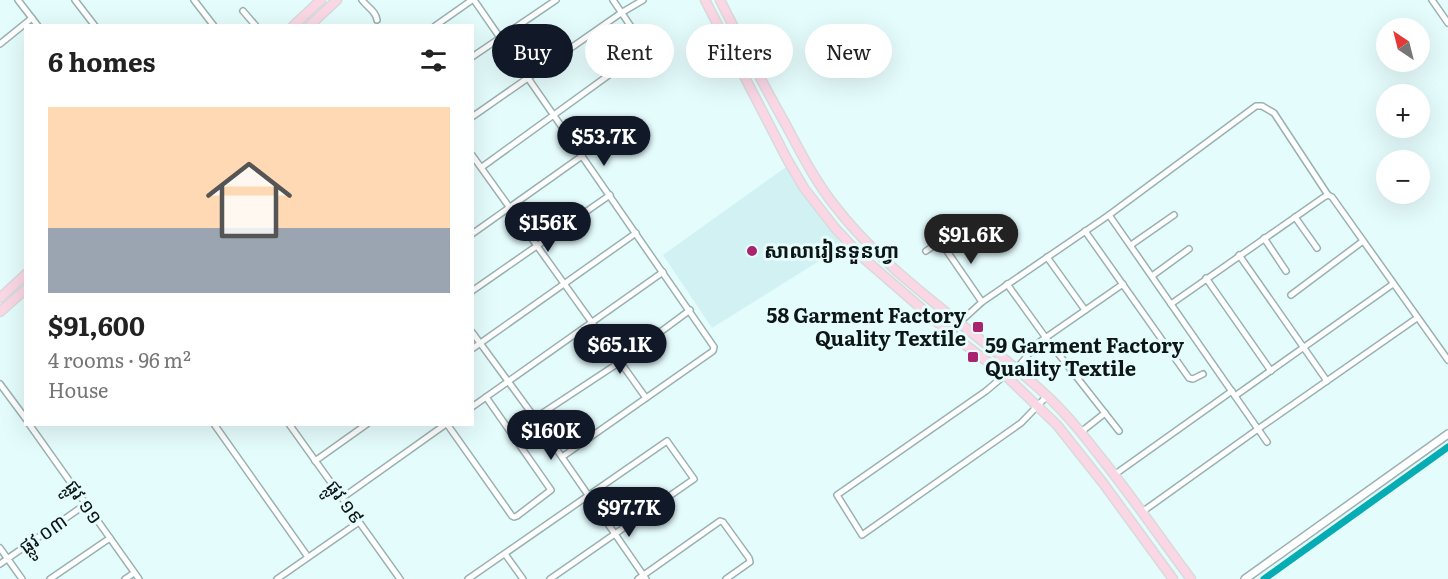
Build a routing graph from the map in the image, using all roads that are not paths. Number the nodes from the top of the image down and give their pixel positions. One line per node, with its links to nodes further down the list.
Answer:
1 (18, 0): 16 (street)
2 (75, 0): 22 (street)
3 (195, 0): 23 (street)
4 (321, 0): 25 (main road)
5 (337, 0): 26 (main road)
6 (473, 0): 27 (street); 29 (street)
7 (556, 0): 28 (street)
8 (613, 0): 15 (street)
9 (643, 0): 15 (street)
10 (705, 0): 41 (main road)
11 (720, 0): 40 (main road)
12 (1432, 0): 17 (street)
13 (364, 3): 18 (street)
14 (243, 11): 24 (street)
15 (621, 13): 32 (street); 35 (street)
16 (32, 18): 20 (street); 21 (street)
17 (1448, 22)
18 (379, 23)
19 (24, 24): 30 (street)
20 (25, 24)
21 (36, 24)
22 (93, 24)
23 (213, 24)
24 (254, 24)
25 (295, 24)
26 (311, 24)
27 (438, 24)
28 (522, 24)
29 (492, 27)
30 (0, 44)
31 (492, 44): 33 (street)
32 (573, 47)
33 (474, 56)
34 (528, 78): 35 (street); 36 (street)
35 (554, 115): 37 (street); 39 (street)
36 (474, 116)
37 (582, 156): 42 (street); 44 (street)
38 (474, 157): 39 (street)
39 (482, 167): 44 (street)
40 (809, 168): 41 (main road); 48 (main road)
41 (797, 175): 49 (main road)
42 (610, 195): 52 (street); 57 (street)
43 (1328, 195): 45 (street); 47 (street); 55 (street)
44 (510, 207): 51 (street); 57 (street)
45 (1109, 215): 50 (street); 58 (street)
46 (1174, 215): 58 (street)
47 (1295, 217): 54 (street); 59 (street)
48 (846, 220): 49 (main road); 84 (main road)
49 (835, 228): 86 (main road)
50 (1085, 231): 63 (street); 70 (street)
51 (474, 233)
52 (636, 233): 65 (street); 72 (street)
53 (953, 233): 56 (street)
54 (1264, 238): 62 (street); 64 (street)
55 (1363, 241): 71 (street); 75 (street)
56 (940, 242): 61 (street); 77 (street)
57 (538, 246): 72 (street); 73 (street)
58 (1131, 246): 67 (street)
59 (1317, 248)
60 (1190, 249): 67 (street)
61 (926, 251)
62 (1239, 255): 68 (street); 90 (street)
63 (1047, 257): 69 (street); 80 (street)
64 (1286, 271)
65 (663, 272): 79 (street); 83 (street)
66 (24, 276): 76 (main road)
67 (1152, 276): 78 (street)
68 (1206, 278): 78 (street); 94 (street)
69 (1007, 284): 77 (street); 87 (street)
70 (1123, 284): 80 (street); 95 (street)
71 (1393, 284): 82 (street); 90 (street)
72 (565, 285): 83 (street); 88 (street)
73 (474, 290)
74 (24, 291): 81 (main road)
75 (1291, 295)
76 (0, 298)
77 (982, 302): 84 (street)
78 (1171, 304): 100 (street)
79 (690, 310): 92 (street); 103 (street)
80 (1085, 310): 87 (street)
81 (0, 312)
82 (1417, 318): 91 (street); 97 (street)
83 (592, 323): 92 (street); 98 (street)
84 (959, 323): 86 (street); 93 (main road)
85 (474, 334): 88 (street)
86 (951, 334): 96 (main road)
87 (1046, 338): 93 (street); 106 (street)
88 (481, 343): 89 (street); 98 (street)
89 (474, 348)
90 (1304, 348): 94 (street); 97 (street)
91 (1448, 360)
92 (620, 362): 103 (street); 108 (street)
93 (1017, 368): 101 (main road)
94 (1271, 371): 100 (street)
95 (1203, 374)
96 (1005, 375): 105 (main road); 105 (street)
97 (1327, 381): 115 (street)
98 (508, 382): 102 (street); 108 (street)
99 (0, 384): 107 (street)
100 (1234, 393): 115 (street); 122 (street)
101 (1047, 396): 105 (street); 117 (main road)
102 (486, 397): 104 (street); 114 (street)
103 (646, 398): 120 (street)
104 (474, 405)
105 (1037, 406): 147 (main road)
106 (1105, 413): 116 (street); 117 (street)
107 (24, 416)
108 (535, 418): 120 (street)
109 (30, 426): 125 (street, ផ្លូវ ១១)
110 (215, 426): 132 (street)
111 (290, 426): 121 (street, ផ្លូវ ១៩)
112 (364, 426): 121 (street)
113 (444, 426): 124 (street)
114 (448, 426)
115 (1258, 429): 119 (street); 126 (street)
116 (1119, 431)
117 (1081, 432): 122 (main road)
118 (1448, 434): 149 (street)
119 (1267, 442)
120 (562, 457): 123 (street)
121 (315, 461): 124 (street, ផ្លូវ ១៩)
122 (1114, 475): 126 (main road)
123 (589, 496): 128 (street); 128 (street); 131 (street)
124 (342, 498): 127 (street, ផ្លូវ ១៩)
125 (86, 504): 129 (street, ផ្លូវ ១១); 133 (street, ផ្លូវ ០៣)
126 (1142, 512): 148 (main road)
127 (359, 522): 132 (street); 142 (street, ផ្លូវ ១៩)
128 (615, 534): 136 (street); 145 (street)
129 (110, 538): 135 (street, ផ្លូវ ១១); 138 (street)
130 (0, 548): 133 (street)
131 (505, 554): 143 (street); 144 (street)
132 (308, 557): 141 (street)
133 (8, 559): 134 (street, ផ្លូវ ០៣); 137 (street)
134 (0, 564)
135 (134, 573): 139 (street); 140 (street, ផ្លូវ ១១)
136 (642, 578): 146 (street)
137 (22, 579)
138 (50, 579)
139 (125, 579)
140 (139, 579)
141 (278, 579)
142 (400, 579)
143 (468, 579)
144 (523, 579)
145 (550, 579)
146 (726, 579)
147 (1173, 579)
148 (1191, 579)
149 (1245, 579)

